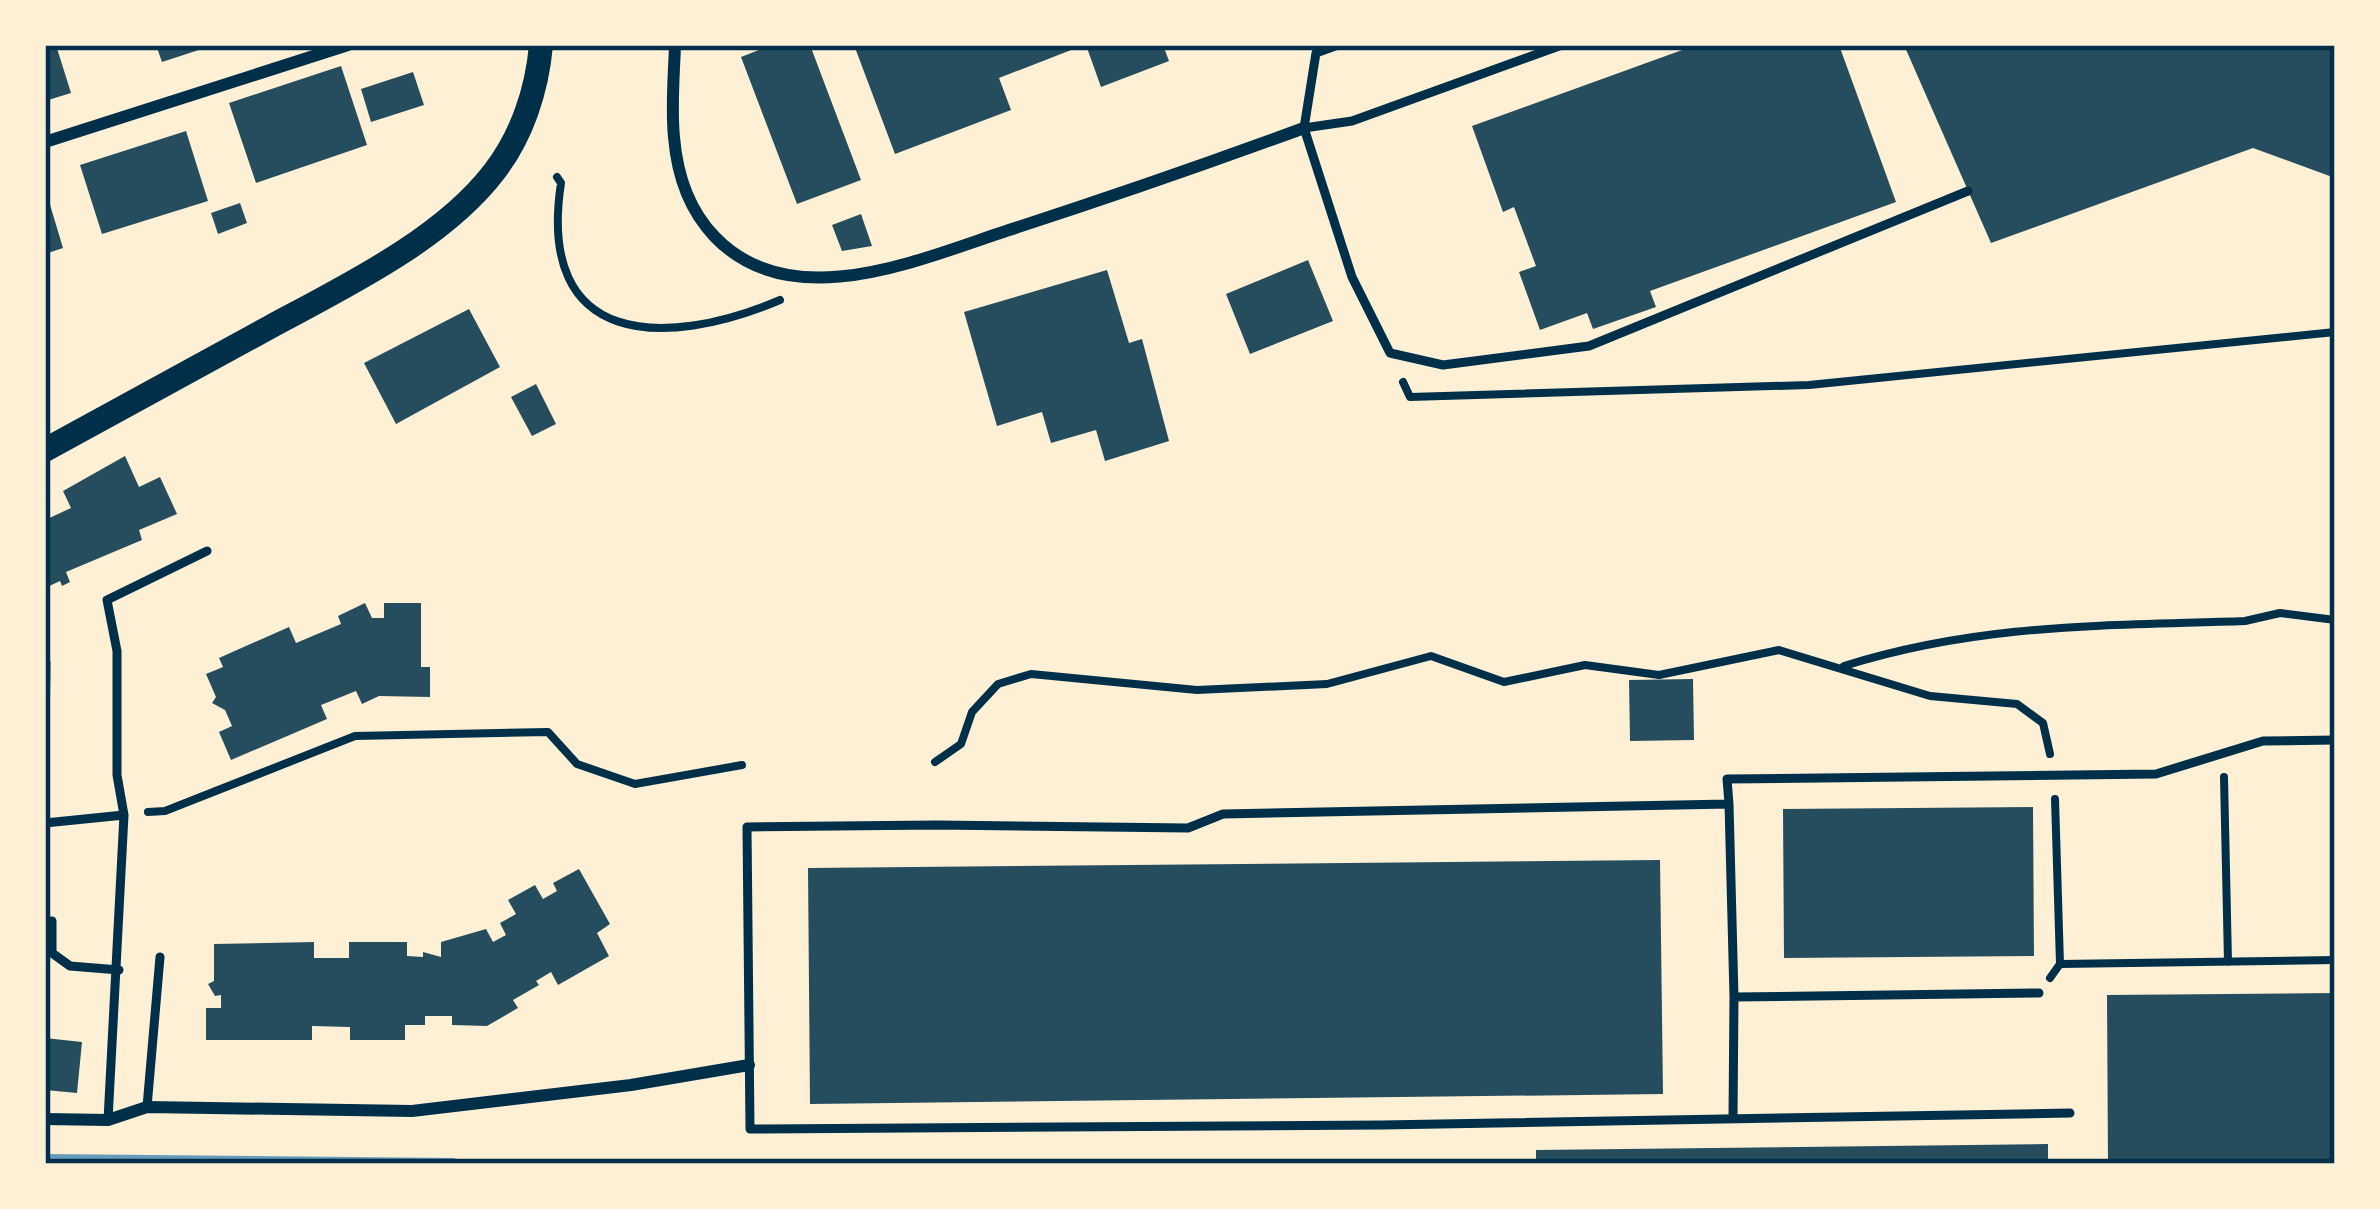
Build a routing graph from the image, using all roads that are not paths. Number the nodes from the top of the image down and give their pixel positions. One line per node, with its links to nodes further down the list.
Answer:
1 (348, 45): 7 (street)
2 (541, 45): 9 (main road)
3 (675, 45): 6 (street)
4 (1338, 45): 6 (lane)
5 (1562, 45): 6 (lane)
6 (1304, 128): 8 (lane)
7 (45, 142)
8 (1968, 191)
9 (45, 450)
10 (207, 551): 15 (lane)
11 (46, 664): 12 (lane)
12 (45, 735)
13 (2335, 740): 14 (lane)
14 (1729, 804): 22 (lane); 23 (lane)
15 (124, 815): 16 (lane); 20 (lane)
16 (45, 823)
17 (52, 921): 18 (lane)
18 (49, 948): 20 (lane)
19 (160, 957): 24 (lane)
20 (118, 970): 28 (lane)
21 (2039, 993): 22 (lane)
22 (1734, 997): 26 (lane)
23 (749, 1065): 24 (street); 26 (lane)
24 (147, 1107): 28 (street)
25 (2070, 1113): 26 (lane)
26 (1733, 1118)
27 (45, 1119): 28 (street)
28 (109, 1120)

